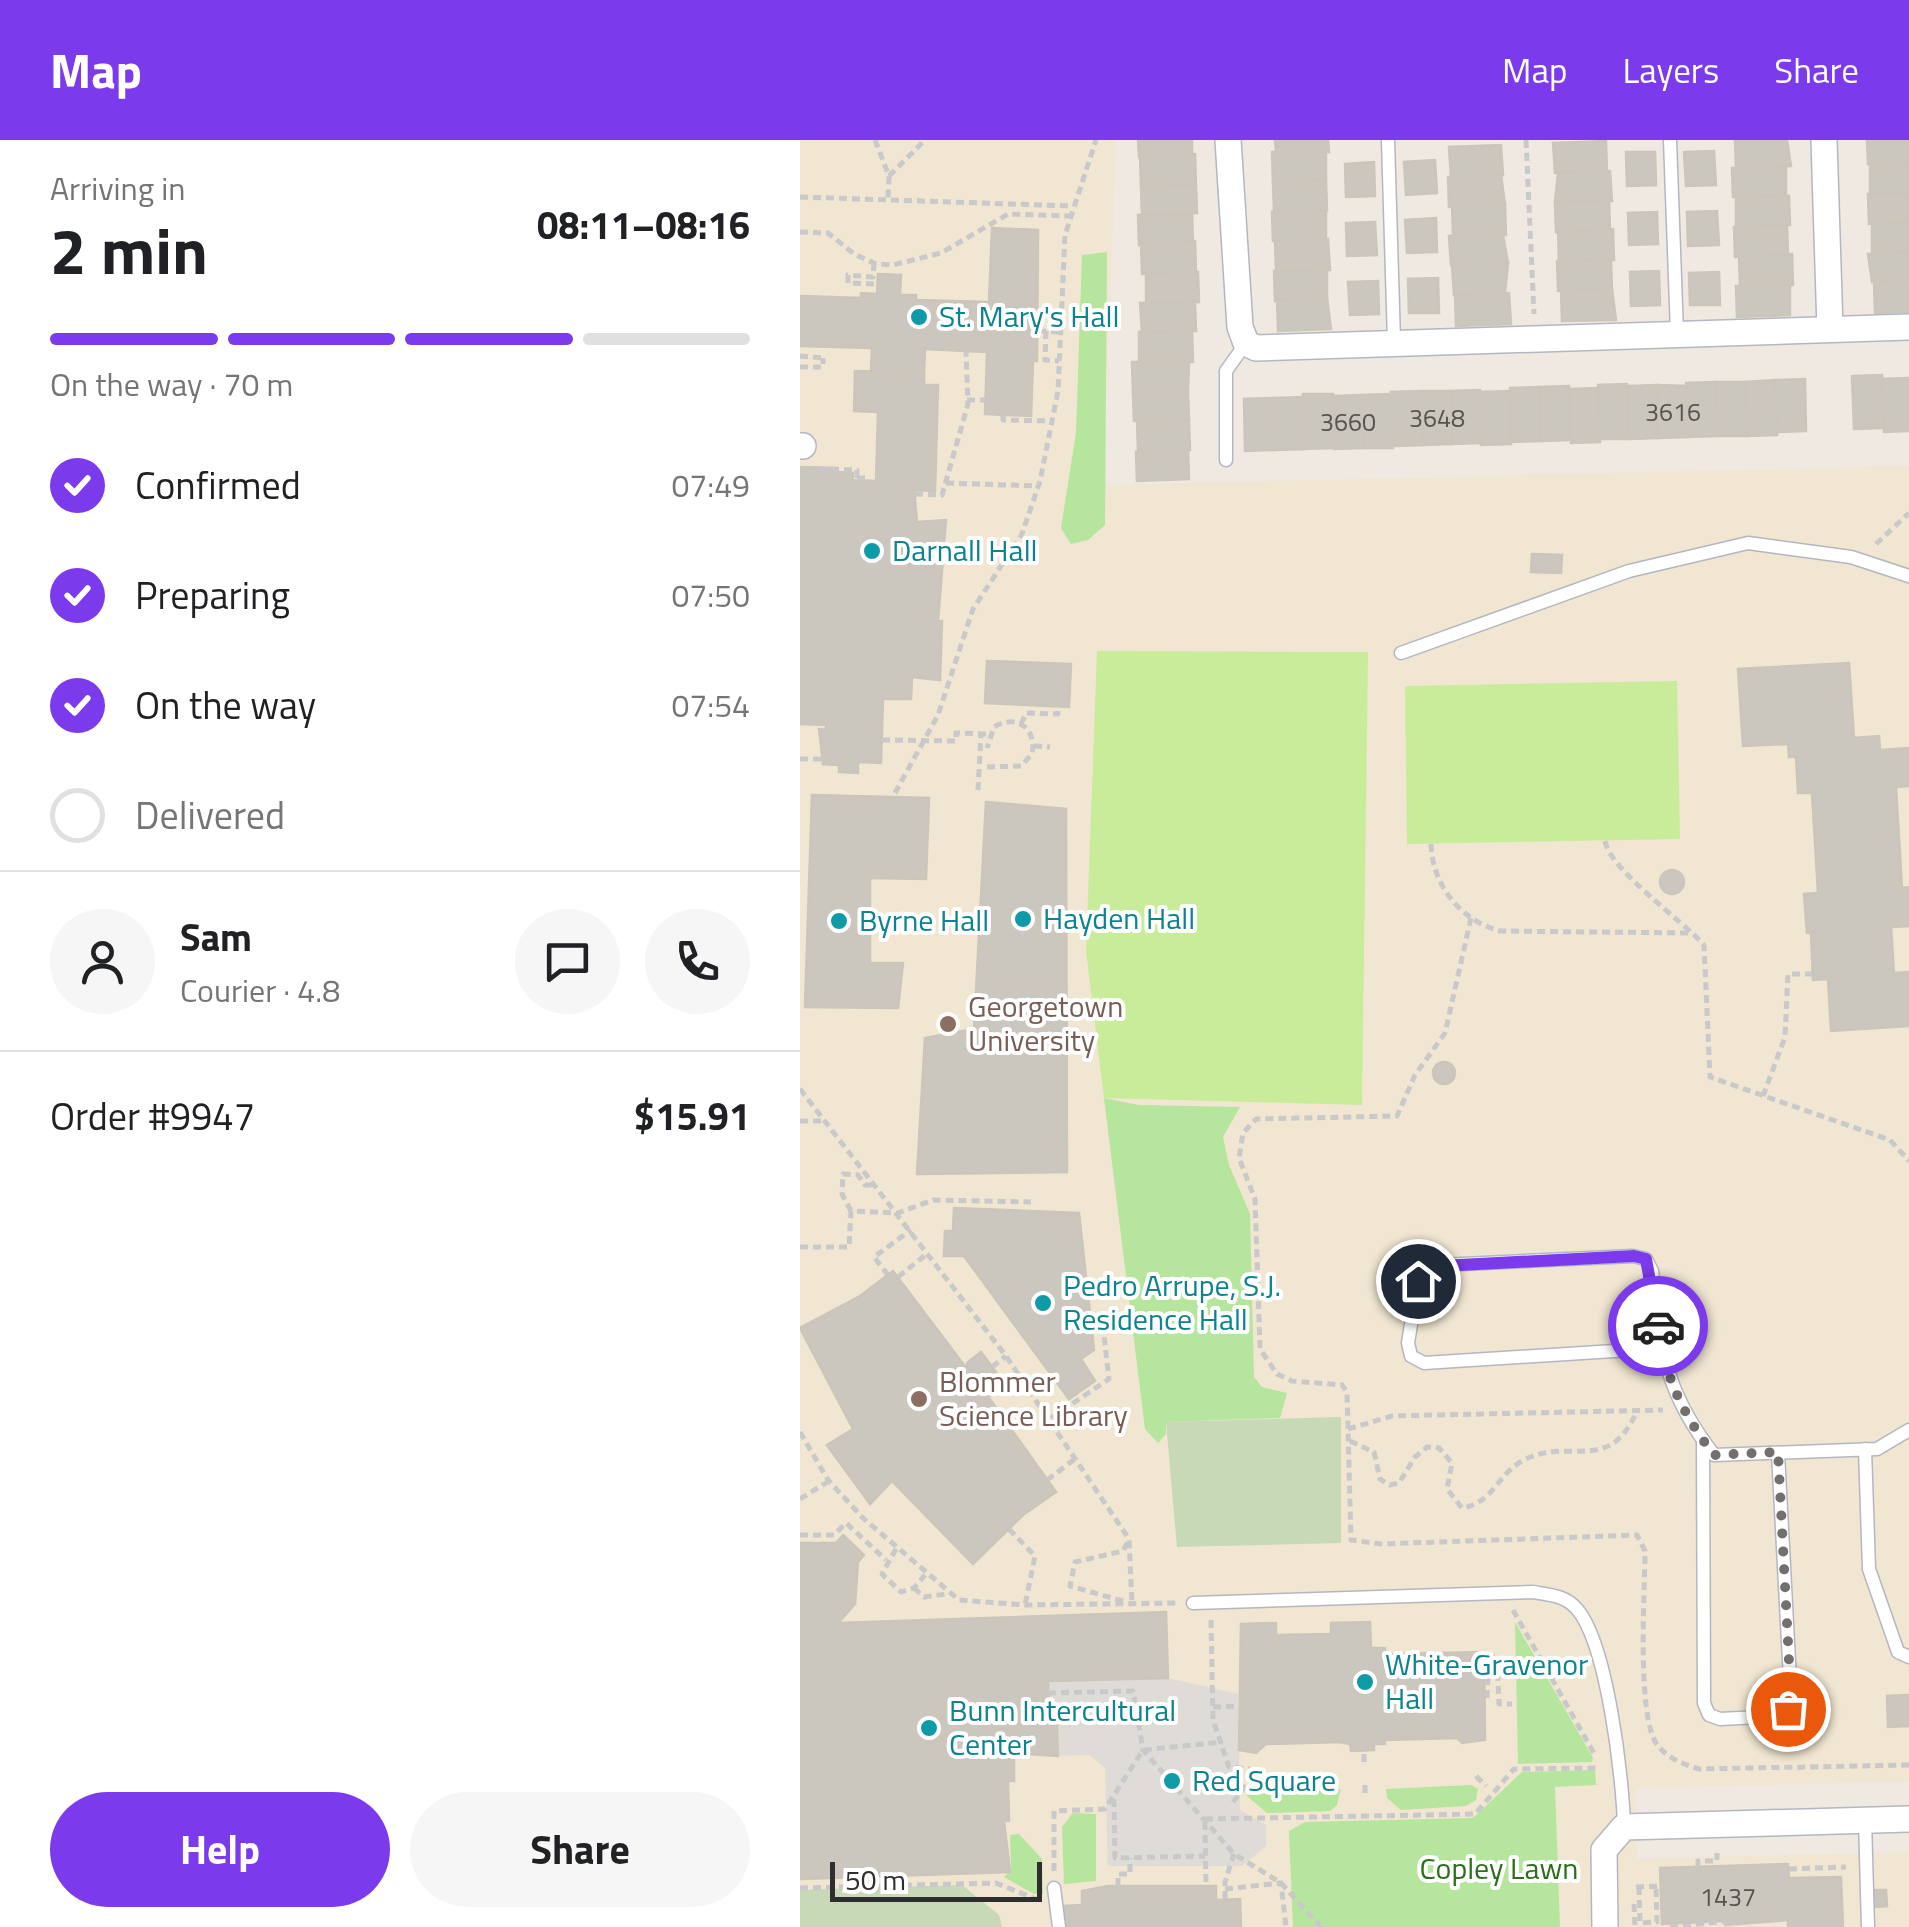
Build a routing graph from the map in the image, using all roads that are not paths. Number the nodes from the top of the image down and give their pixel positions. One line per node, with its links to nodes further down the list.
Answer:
1 (1228, 140): 9 (street)
2 (1388, 140): 8 (lane)
3 (1670, 140): 7 (lane)
4 (1824, 140): 6 (street)
5 (1909, 327): 6 (street)
6 (1830, 328): 7 (street)
7 (1677, 333): 8 (street)
8 (1394, 342): 9 (street)
9 (1246, 343): 10 (lane)
10 (1226, 460)
11 (1909, 576): 12 (lane)
12 (1401, 653)
13 (1661, 1348): 13 (lane); 15 (lane)
14 (1909, 1430): 16 (lane)
15 (1703, 1440): 17 (lane); 17 (lane)
16 (1866, 1449): 17 (lane); 19 (lane)
17 (1778, 1452)
18 (1194, 1603): 22 (lane)
19 (1909, 1657)
20 (1909, 1819): 21 (street)
21 (1866, 1820): 22 (street); 26 (lane)
22 (1618, 1831): 25 (street)
23 (1054, 1888): 24 (lane)
24 (1059, 1927)
25 (1605, 1927)
26 (1868, 1927)

